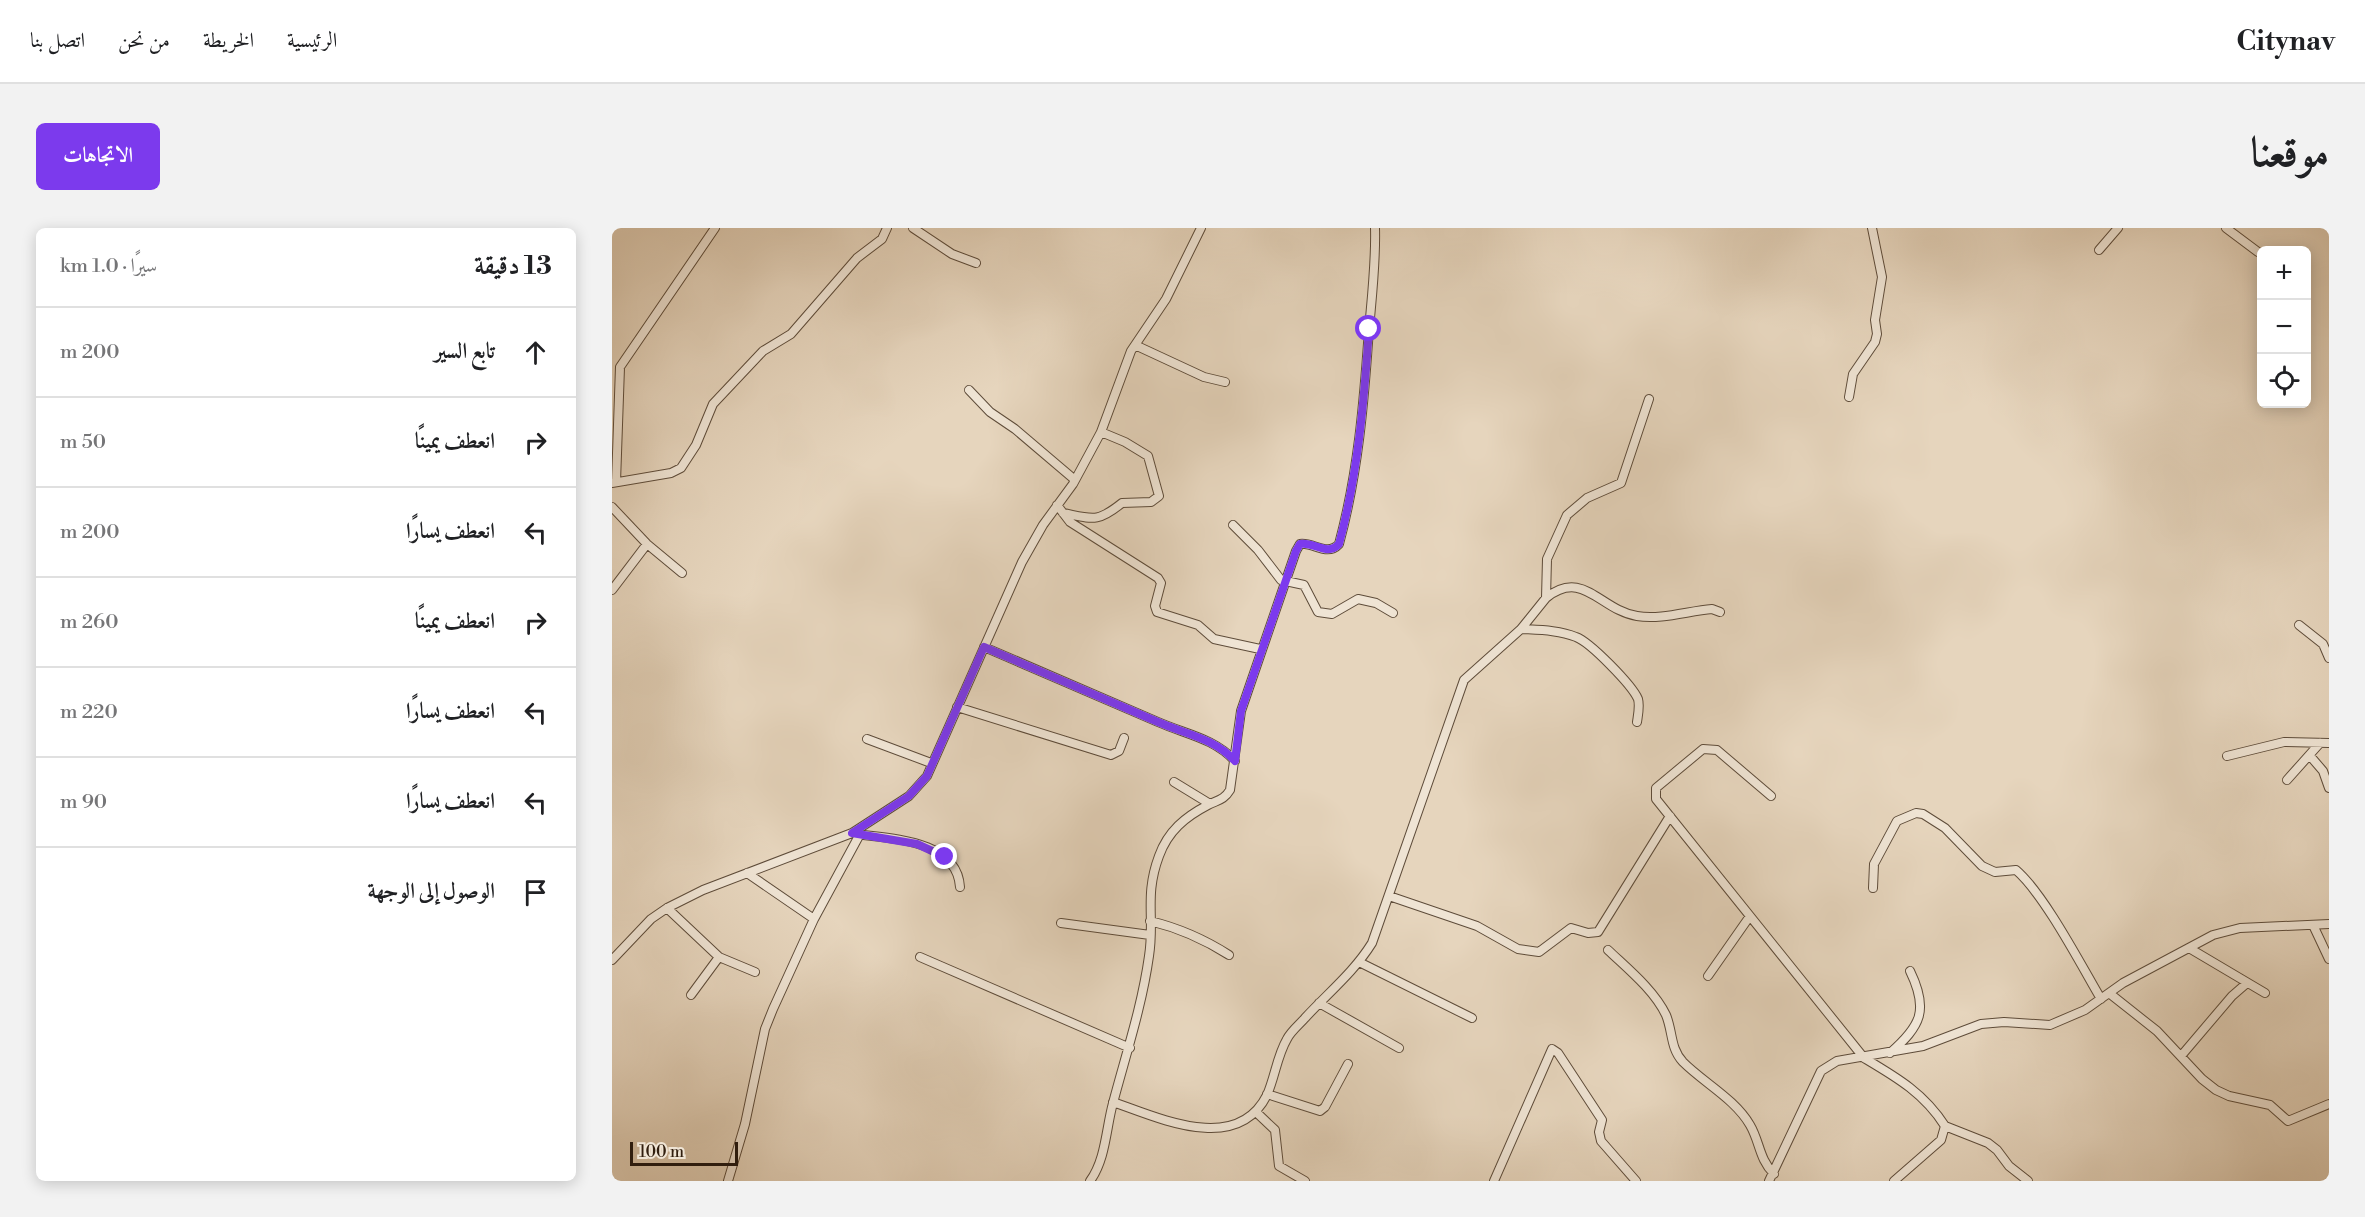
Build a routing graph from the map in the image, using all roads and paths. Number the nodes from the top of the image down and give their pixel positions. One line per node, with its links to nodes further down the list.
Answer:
1 (715, 228): 19 (street)
2 (887, 228): 19 (street)
3 (913, 228): 11 (street)
4 (1201, 228): 12 (street)
5 (1375, 228): 26 (street)
6 (1872, 228): 15 (street)
7 (2118, 228): 9 (street)
8 (2226, 228): 10 (street)
9 (2099, 250)
10 (2257, 251)
11 (976, 263)
12 (1136, 345): 13 (street); 17 (street)
13 (1226, 382)
14 (969, 390): 18 (street)
15 (1849, 397)
16 (1649, 399): 28 (street)
17 (1101, 432): 18 (street); 22 (street)
18 (1075, 480): 20 (street)
19 (614, 483)
20 (1057, 505): 22 (street); 33 (street)
21 (612, 507): 24 (street)
22 (1062, 513): 34 (street)
23 (1233, 525): 26 (street)
24 (647, 544): 25 (street); 27 (street)
25 (682, 573)
26 (1284, 580): 30 (street); 34 (street)
27 (612, 590)
28 (1546, 598): 29 (street); 32 (street)
29 (1720, 612)
30 (1393, 613)
31 (2299, 625): 35 (street)
32 (1521, 629): 37 (street); 55 (street)
33 (984, 647): 36 (street); 43 (street)
34 (1260, 649): 43 (street)
35 (2329, 658)
36 (957, 707): 38 (street); 44 (street)
37 (1637, 722)
38 (1124, 738)
39 (867, 739): 44 (street)
40 (2325, 743): 41 (street); 42 (street)
41 (2227, 756)
42 (2311, 757): 45 (street); 47 (street)
43 (1235, 761): 49 (street)
44 (932, 763): 51 (street)
45 (2287, 780)
46 (1174, 782): 49 (street)
47 (2329, 788)
48 (1771, 795): 50 (street)
49 (1210, 804): 59 (street)
50 (1670, 816): 55 (street); 57 (street)
51 (856, 834): 52 (street); 53 (street); 58 (street)
52 (747, 873): 56 (street); 58 (street)
53 (960, 887)
54 (1873, 888): 79 (street)
55 (1389, 896): 71 (street)
56 (667, 908): 67 (street); 70 (street)
57 (1750, 916): 74 (street); 86 (street)
58 (814, 919): 94 (street)
59 (1150, 921): 63 (street); 66 (street)
60 (1061, 923): 63 (street)
61 (2329, 924): 62 (street)
62 (2313, 925): 64 (street); 69 (street)
63 (1150, 935): 82 (street)
64 (2189, 948): 75 (street); 76 (street)
65 (1608, 950): 93 (street)
66 (1229, 955)
67 (718, 957): 73 (street); 78 (street)
68 (920, 957): 82 (street)
69 (2329, 959)
70 (612, 960)
71 (1359, 962): 80 (street); 81 (street)
72 (1910, 971): 84 (street)
73 (755, 972)
74 (1708, 976)
75 (2247, 983): 77 (street); 85 (street)
76 (2109, 993): 79 (street); 85 (street)
77 (2265, 993)
78 (691, 995)
79 (2101, 999): 84 (street)
80 (1319, 1003): 83 (street); 88 (street)
81 (1472, 1018)
82 (1130, 1048): 89 (street)
83 (1399, 1048)
84 (1889, 1054): 86 (street)
85 (2181, 1056): 90 (street)
86 (1863, 1058): 92 (street); 93 (street)
87 (1348, 1064): 88 (street)
88 (1267, 1094): 91 (street)
89 (1113, 1102): 91 (street); 95 (street)
90 (2329, 1104)
91 (1256, 1112): 96 (street)
92 (1945, 1126): 99 (street); 100 (street)
93 (1771, 1177)
94 (728, 1181)
95 (1090, 1181)
96 (1305, 1181)
97 (1494, 1181): 98 (street)
98 (1636, 1181)
99 (1894, 1181)
100 (2028, 1181)

